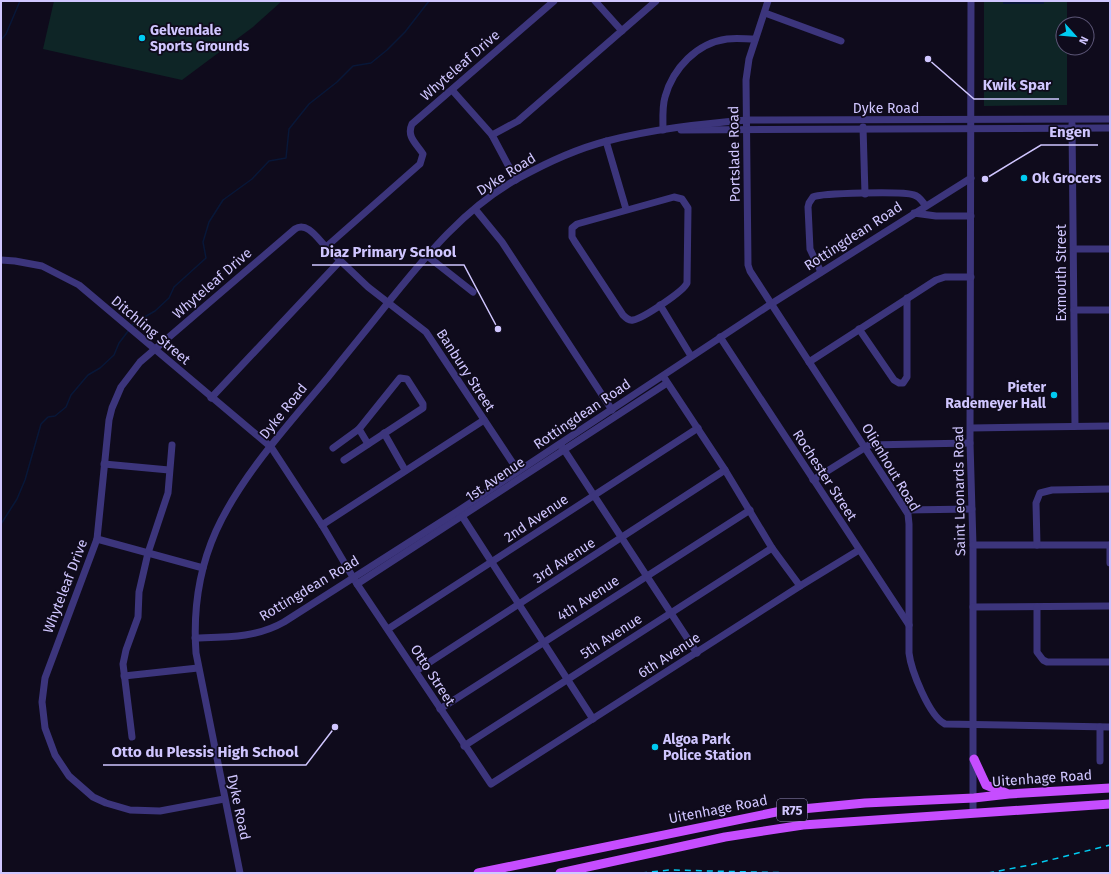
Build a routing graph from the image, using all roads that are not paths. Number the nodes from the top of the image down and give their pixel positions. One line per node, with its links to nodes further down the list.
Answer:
1 (554, 1): 10 (street, Whyteleaf Drive)
2 (595, 1): 7 (street)
3 (656, 1): 7 (street)
4 (768, 1): 6 (street, Portslade Road)
5 (971, 1): 11 (street, Saint Leonards Road)
6 (765, 13): 8 (street, Portslade Road); 9 (street)
7 (622, 31): 22 (street)
8 (755, 39): 14 (street, Portslade Road); 19 (street)
9 (841, 42)
10 (452, 90): 22 (street); 32 (street, Whyteleaf Drive)
11 (970, 118): 12 (street, Dyke Road); 15 (street, Dyke Road); 16 (street, Saint Leonards Road)
12 (1072, 119): 13 (street, Dyke Road); 17 (street, Exmouth Street)
13 (1110, 119)
14 (747, 120): 15 (street, Dyke Road); 19 (street, Dyke Road); 21 (street, Portslade Road)
15 (863, 121): 20 (street)
16 (970, 128): 17 (street, Dyke Road); 20 (street, Dyke Road); 24 (street, Saint Leonards Road)
17 (1072, 128): 18 (street, Dyke Road); 34 (street, Exmouth Street)
18 (1110, 128)
19 (663, 130): 21 (street, Dyke Road); 23 (street, Dyke Road)
20 (863, 130): 21 (street, Dyke Road); 26 (street)
21 (747, 131): 43 (street, Portslade Road)
22 (492, 135): 25 (street)
23 (606, 141): 25 (street, Dyke Road); 29 (street)
24 (971, 178): 27 (street, Rottingdean Road); 31 (street, Saint Leonards Road)
25 (516, 180): 28 (street, Dyke Road)
26 (865, 194): 27 (street); 38 (street)
27 (925, 205): 30 (street, Rottingdean Road)
28 (475, 208): 35 (street, Dyke Road); 55 (street)
29 (626, 210): 44 (street); 44 (street)
30 (914, 212): 31 (street); 38 (street, Rottingdean Road)
31 (971, 216): 39 (street, Saint Leonards Road)
32 (326, 247): 37 (street, Banbury Street); 49 (street, Whyteleaf Drive)
33 (1110, 248): 34 (street)
34 (1074, 249): 45 (street, Exmouth Street)
35 (426, 255): 40 (street); 42 (street, Dyke Road)
36 (1, 260): 49 (street, Ditchling Street)
37 (340, 261): 42 (street, Banbury Street); 54 (street)
38 (821, 272): 43 (street, Rottingdean Road)
39 (971, 277): 41 (street); 60 (street, Saint Leonards Road)
40 (473, 292)
41 (907, 298): 47 (street); 47 (street)
42 (389, 302): 56 (street, Banbury Street); 68 (street, Dyke Road)
43 (772, 304): 48 (street, Rottingdean Road); 51 (street, Olienhout Road)
44 (660, 305): 50 (street)
45 (1074, 310): 46 (street); 57 (street, Exmouth Street)
46 (1110, 310)
47 (859, 329): 51 (street)
48 (720, 337): 50 (street, Rottingdean Road); 76 (street, Rochester Street)
49 (154, 350): 54 (street, Ditchling Street); 71 (street, Whyteleaf Drive)
50 (691, 356): 52 (street, Rottingdean Road)
51 (809, 362): 67 (street, Olienhout Road)
52 (663, 375): 53 (street); 55 (street, Rottingdean Road)
53 (667, 382): 59 (street); 66 (street, 1st Avenue)
54 (211, 398): 68 (street, Ditchling Street)
55 (612, 410): 66 (street, Rottingdean Road)
56 (484, 420): 73 (street); 75 (street, Banbury Street)
57 (1075, 426): 58 (street); 60 (street)
58 (1110, 426)
59 (698, 428): 74 (street); 78 (street, 2nd Avenue)
60 (971, 428): 64 (street, Saint Leonards Road)
61 (359, 429): 62 (street); 63 (street); 69 (street)
62 (384, 433): 63 (street); 73 (street)
63 (368, 444): 70 (street)
64 (970, 444): 67 (street); 79 (street, Saint Leonards Road)
65 (172, 445): 72 (street)
66 (562, 446): 75 (street, Rottingdean Road); 78 (street); 82 (street, 1st Avenue)
67 (864, 446): 76 (street); 81 (street, Olienhout Road)
68 (271, 447): 83 (street, Ditchling Street); 94 (street, Dyke Road)
69 (333, 448)
70 (344, 460)
71 (104, 464): 72 (street); 85 (street, Whyteleaf Drive)
72 (169, 470): 91 (street)
73 (406, 470): 83 (street)
74 (725, 470): 80 (street); 84 (street, 3rd Avenue)
75 (518, 471): 82 (street, Rottingdean Road)
76 (813, 480): 90 (street, Rochester Street)
77 (1110, 489): 87 (street)
78 (594, 495): 84 (street); 92 (street, 2nd Avenue)
79 (972, 509): 81 (street); 86 (street, Saint Leonards Road)
80 (750, 510): 89 (street); 95 (street, 4th Avenue)
81 (906, 510): 104 (street, Olienhout Road)
82 (460, 513): 92 (street); 96 (street, Rottingdean Road); 97 (street, 1st Avenue)
83 (322, 524): 96 (street, Otto Street)
84 (621, 537): 95 (street); 99 (street, 3rd Avenue)
85 (97, 539): 91 (street); 127 (street, Whyteleaf Drive)
86 (973, 545): 87 (street); 101 (street, Saint Leonards Road)
87 (1037, 545): 88 (street)
88 (1110, 545): 93 (street)
89 (772, 548): 98 (street); 103 (street, 5th Avenue)
90 (859, 550): 98 (street, 6th Avenue); 104 (street, Rochester Street)
91 (148, 553): 94 (street); 112 (street)
92 (492, 563): 99 (street); 105 (street, 2nd Avenue)
93 (1110, 563)
94 (203, 568): 106 (street, Dyke Road)
95 (646, 575): 103 (street); 107 (street, 4th Avenue)
96 (354, 576): 97 (street, Otto Street); 106 (street, Rottingdean Road)
97 (358, 584): 105 (street, Otto Street)
98 (800, 586): 108 (street, 6th Avenue)
99 (520, 604): 107 (street); 111 (street, 3rd Avenue)
100 (1110, 606): 102 (street)
101 (973, 607): 102 (street); 116 (street, Saint Leonards Road)
102 (1037, 607): 109 (street)
103 (670, 613): 108 (street); 113 (street, 5th Avenue)
104 (910, 626): 116 (street, Olienhout Road)
105 (388, 629): 111 (street, Otto Street)
106 (195, 638): 110 (street, Dyke Road)
107 (543, 642): 113 (street); 114 (street, 4th Avenue)
108 (697, 653): 115 (street, 6th Avenue)
109 (1110, 662)
110 (198, 668): 112 (street); 127 (street, Dyke Road)
111 (416, 671): 114 (street, Otto Street)
112 (124, 676): 119 (street)
113 (568, 680): 115 (street); 120 (street, 5th Avenue)
114 (440, 708): 120 (street, Otto Street)
115 (593, 719): 123 (street, 6th Avenue)
116 (973, 724): 117 (street, Olienhout Road); 121 (street, Saint Leonards Road)
117 (1100, 727): 118 (street, Olienhout Road); 122 (street)
118 (1110, 727)
119 (132, 737)
120 (464, 746): 123 (street, Otto Street)
121 (974, 759): 125 (main road); 126 (street, Saint Leonards Road)
122 (1100, 760)
123 (493, 784)
124 (1110, 788): 125 (main road, Uitenhage Road / R75)
125 (1009, 794): 126 (main road, Uitenhage Road / R75)
126 (974, 798): 129 (street, Saint Leonards Road); 131 (main road, Uitenhage Road / R75)
127 (224, 799): 130 (street, Dyke Road)
128 (1110, 804): 129 (main road, Uitenhage Road / R75)
129 (974, 812): 132 (main road, Uitenhage Road / R75)
130 (240, 873)
131 (478, 873)
132 (560, 873)

